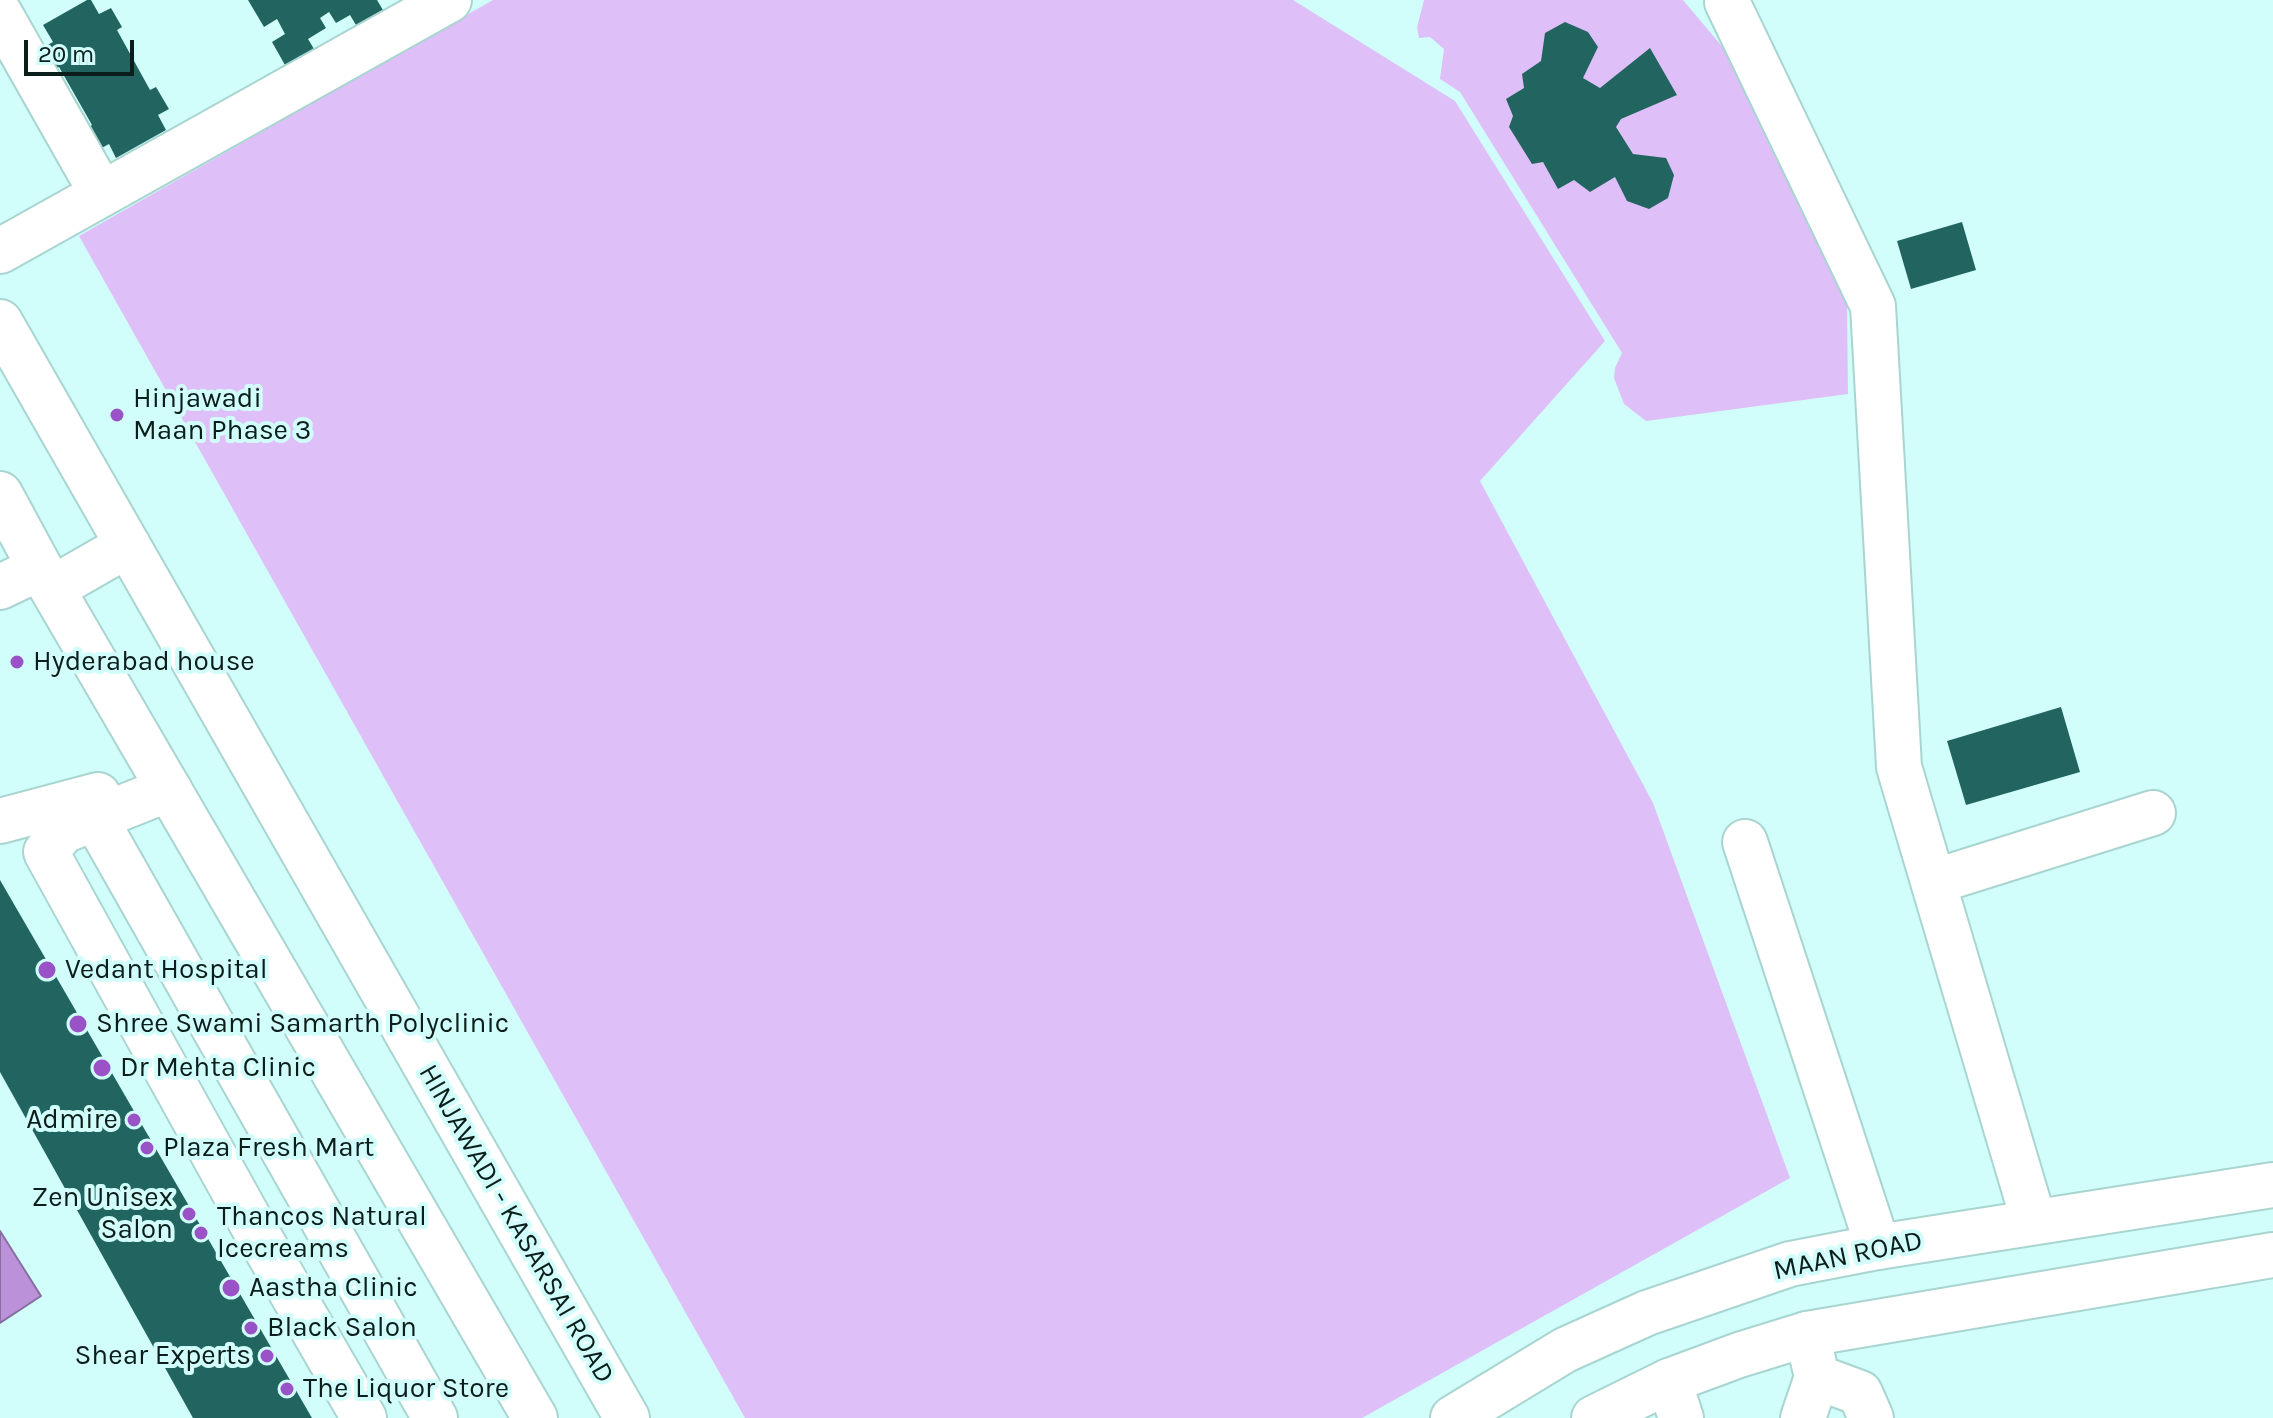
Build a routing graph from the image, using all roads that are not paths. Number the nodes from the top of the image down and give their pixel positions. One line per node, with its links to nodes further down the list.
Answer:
1 (449, 0): 4 (main road)
2 (1727, 2): 16 (main road)
3 (0, 14): 4 (main road)
4 (102, 194): 5 (main road)
5 (0, 251)
6 (0, 322): 8 (main road, HINJAWADI - KASARSAI ROAD)
7 (0, 494): 9 (main road)
8 (128, 545): 9 (main road); 27 (main road, HINJAWADI - KASARSAI ROAD)
9 (47, 578): 10 (main road); 11 (main road)
10 (0, 587)
11 (165, 781): 13 (main road); 14 (main road); 26 (main road)
12 (2153, 813): 16 (main road)
13 (95, 818): 24 (main road); 25 (main road)
14 (0, 821)
15 (1745, 842): 19 (main road)
16 (1933, 882): 18 (main road)
17 (2273, 1185): 18 (main road, MAAN ROAD)
18 (2034, 1222): 19 (main road, MAAN ROAD)
19 (1878, 1247): 28 (main road, MAAN ROAD)
20 (2273, 1255): 21 (main road)
21 (1807, 1334): 22 (main road); 23 (main road)
22 (1817, 1377): 30 (main road); 31 (main road)
23 (1675, 1400): 29 (main road)
24 (364, 1418)
25 (435, 1418)
26 (535, 1418)
27 (627, 1418)
28 (1453, 1418)
29 (1594, 1418)
30 (1803, 1418)
31 (1871, 1418)

